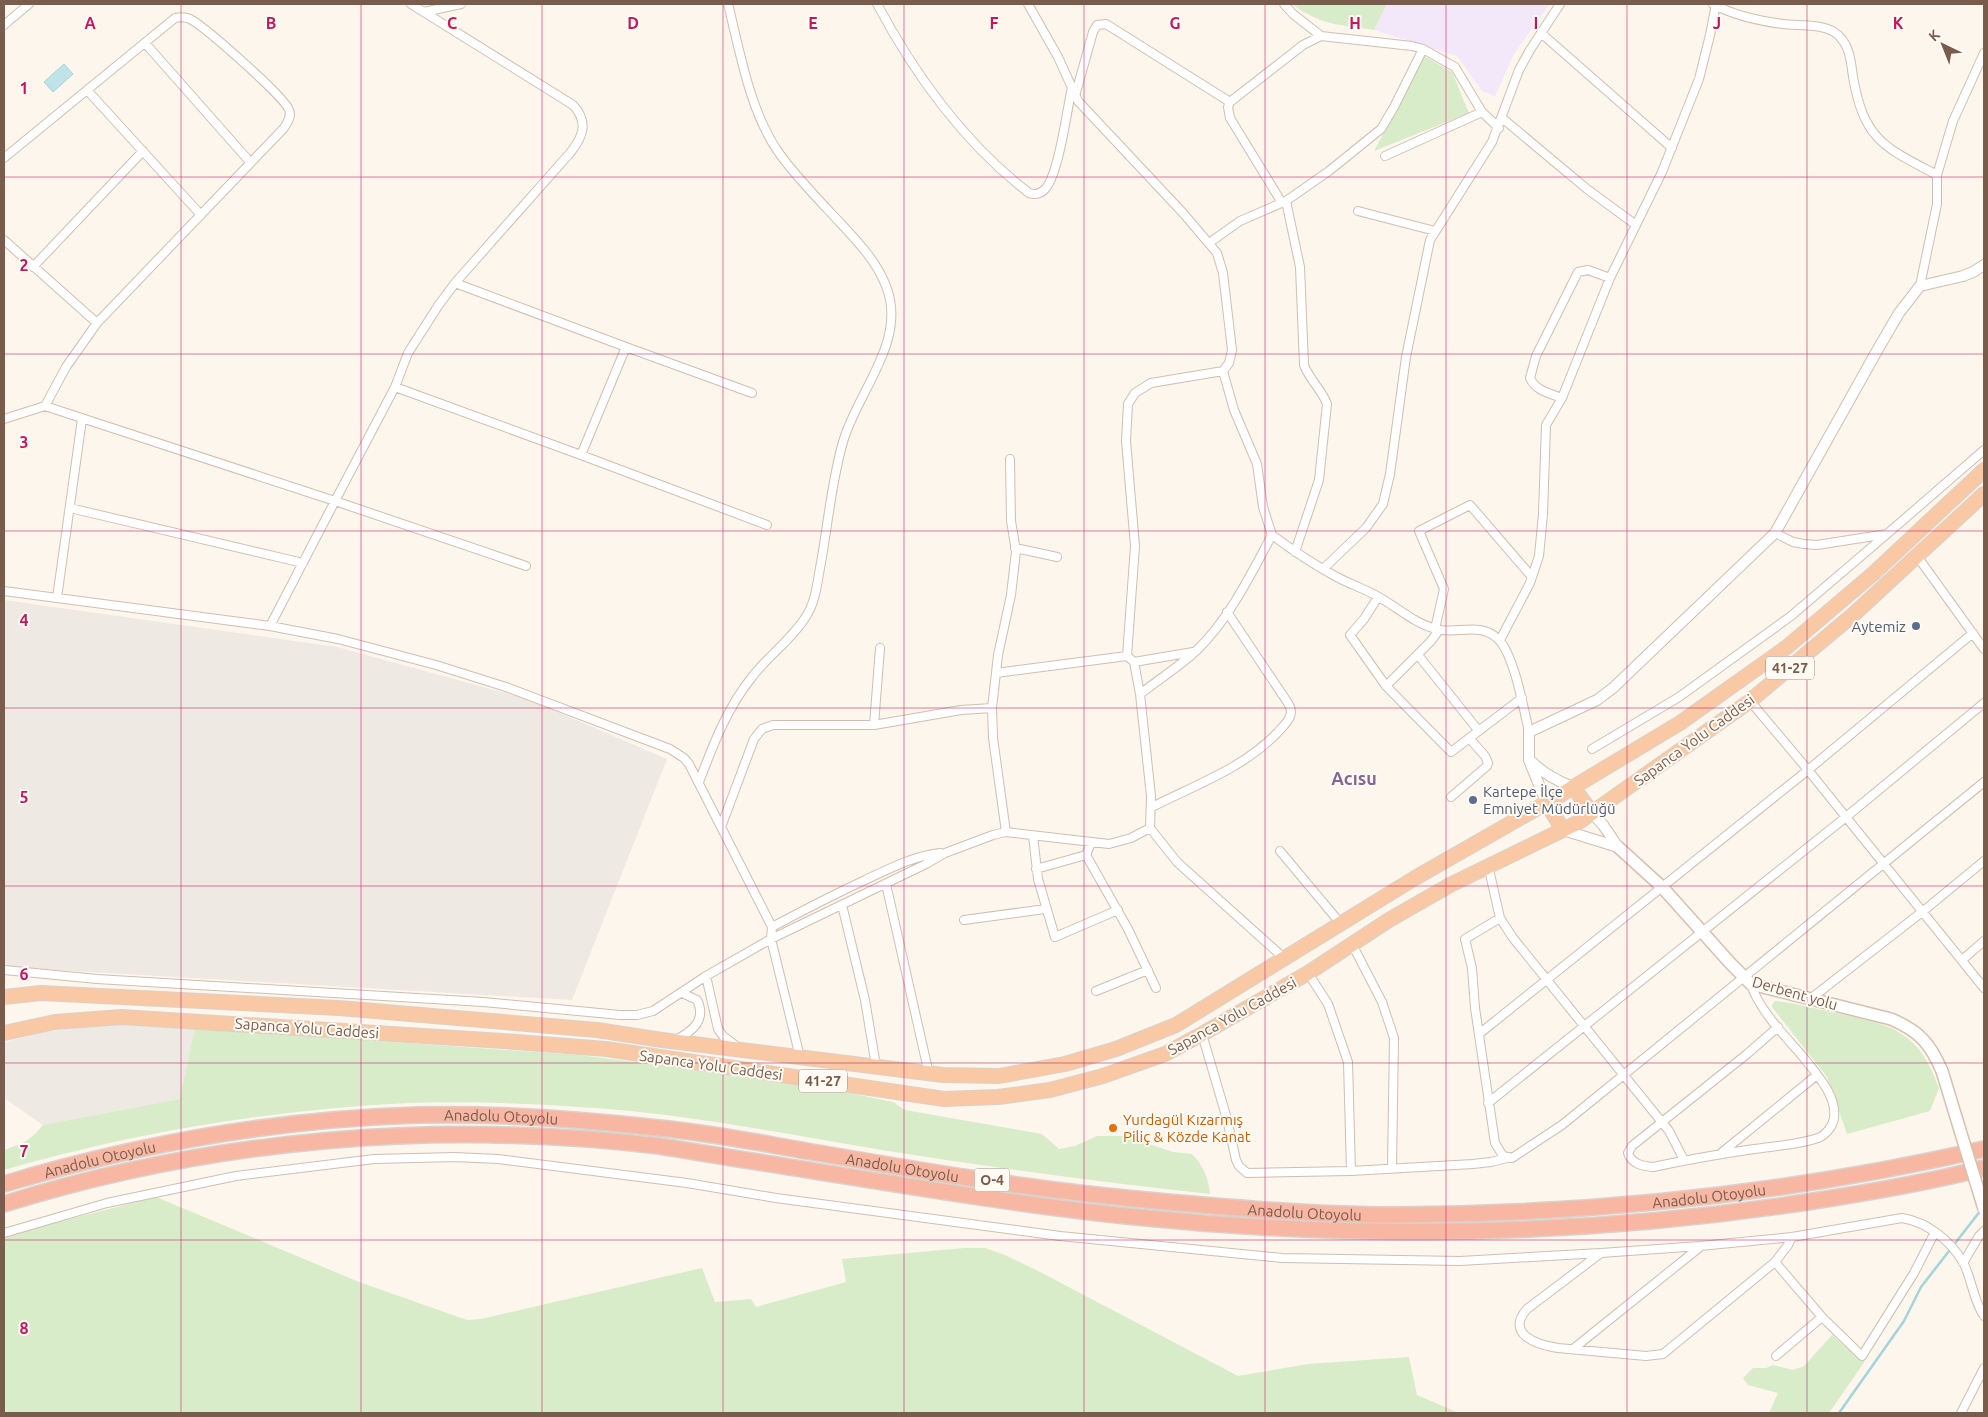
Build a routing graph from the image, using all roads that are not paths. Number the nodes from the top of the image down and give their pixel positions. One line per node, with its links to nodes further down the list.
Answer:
1 (29, 4): 11 (street)
2 (410, 4): 10 (street)
3 (461, 4): 10 (street)
4 (728, 4): 98 (street)
5 (877, 4): 17 (street)
6 (1028, 4): 17 (street)
7 (1284, 4): 13 (street)
8 (1560, 4): 12 (street)
9 (1715, 4): 24 (street); 29 (street)
10 (424, 12): 40 (street)
11 (4, 26)
12 (1541, 33): 22 (street); 24 (street)
13 (1321, 36): 15 (street); 20 (street)
14 (145, 42): 18 (street); 28 (street); 28 (street)
15 (1424, 49): 21 (street); 30 (street)
16 (1984, 53): 29 (street)
17 (1072, 87): 19 (street)
18 (87, 90): 25 (street); 27 (street)
19 (1075, 96): 20 (street); 36 (street)
20 (1230, 102): 30 (street)
21 (1482, 112): 23 (street); 26 (street)
22 (1502, 118): 23 (street); 33 (street)
23 (1499, 128): 34 (street)
24 (1672, 148): 33 (street)
25 (142, 151): 32 (street); 38 (street)
26 (1385, 156)
27 (4, 158)
28 (250, 162): 32 (street)
29 (1937, 174): 41 (street)
30 (1284, 202): 36 (street); 63 (street)
31 (1358, 212): 34 (street)
32 (200, 215): 42 (street)
33 (1636, 225): 39 (street)
34 (1435, 231): 68 (street)
35 (4, 240): 38 (street)
36 (1209, 243): 44 (street)
37 (1984, 264): 41 (street)
38 (33, 267): 42 (street)
39 (1610, 278): 47 (street); 47 (street)
40 (455, 283): 43 (street); 45 (street)
41 (1920, 286): 59 (street)
42 (97, 324): 48 (street)
43 (626, 347): 46 (street); 52 (street)
44 (1223, 371): 60 (street); 82 (street)
45 (395, 387): 52 (street); 56 (street)
46 (752, 393)
47 (1562, 398): 69 (street)
48 (45, 406): 49 (street); 50 (street)
49 (82, 418): 56 (street); 57 (street)
50 (4, 419)
51 (1984, 450): 61 (street)
52 (581, 456): 58 (street)
53 (1010, 459): 62 (street)
54 (1984, 470): 100 (highway, Sapanca Yolu Caddesi)
55 (1984, 494): 64 (highway, Sapanca Yolu Caddesi / 41-27)
56 (335, 501): 66 (street); 67 (street)
57 (70, 508): 66 (street); 72 (street)
58 (767, 525)
59 (1775, 533): 61 (street); 93 (street)
60 (1272, 534): 63 (street); 73 (street)
61 (1887, 534): 95 (street)
62 (1016, 548): 65 (street); 84 (street)
63 (1295, 552): 68 (street)
64 (1918, 556): 76 (street); 88 (highway, Sapanca Yolu Caddesi / 41-27)
65 (1057, 557)
66 (302, 563): 74 (street)
67 (526, 566)
68 (1323, 569): 71 (street)
69 (1532, 577): 75 (street); 77 (street)
70 (4, 591): 72 (street)
71 (1378, 597): 75 (street); 85 (street)
72 (57, 598): 74 (street)
73 (1227, 612): 80 (street); 103 (street)
74 (270, 626): 98 (street)
75 (1437, 629): 77 (street); 81 (street)
76 (1974, 633): 79 (street); 97 (street)
77 (1500, 640): 87 (street)
78 (880, 648): 91 (street)
79 (1984, 649)
80 (1195, 652): 83 (street); 86 (street)
81 (1418, 655): 85 (street); 92 (street)
82 (1127, 656): 83 (street); 84 (street)
83 (1134, 662): 86 (street)
84 (996, 674): 90 (street)
85 (1386, 686): 94 (street)
86 (1140, 694): 103 (street)
87 (1522, 698): 92 (street); 93 (street)
88 (1750, 701): 97 (street); 104 (highway, Sapanca Yolu Caddesi / 41-27)
89 (1984, 703): 105 (street)
90 (992, 708): 91 (street); 109 (street)
91 (874, 724): 106 (street)
92 (1478, 730): 94 (street)
93 (1529, 732): 96 (street)
94 (1469, 738): 101 (street)
95 (1592, 749)
96 (1529, 760): 100 (street); 102 (street)
97 (1808, 770): 105 (street); 121 (street)
98 (699, 782): 106 (street)
99 (1984, 782): 117 (street)
100 (1573, 787): 102 (highway, Sapanca Yolu Caddesi); 104 (highway)
101 (1451, 797)
102 (1546, 802): 108 (highway); 128 (highway, Sapanca Yolu Caddesi)
103 (1152, 807): 107 (street)
104 (1592, 813): 108 (highway, Sapanca Yolu Caddesi / 41-27); 112 (street)
105 (1846, 817): 117 (street); 130 (street)
106 (721, 827): 129 (street)
107 (1150, 828): 111 (street); 134 (street)
108 (1563, 830): 112 (street); 118 (highway, Sapanca Yolu Caddesi / 41-27)
109 (1006, 832): 110 (street); 114 (street)
110 (1033, 836): 111 (street); 119 (street)
111 (1091, 843): 115 (street)
112 (1618, 847): 121 (main road, Derbent yolu)
113 (1280, 851): 128 (street)
114 (945, 853): 120 (street); 129 (street)
115 (1086, 855): 119 (street); 124 (street)
116 (1984, 861): 125 (street)
117 (1884, 864): 125 (street); 141 (street)
118 (1488, 865): 126 (street); 133 (highway, Sapanca Yolu Caddesi / 41-27)
119 (1036, 869): 123 (street)
120 (886, 884): 122 (street); 157 (street)
121 (1662, 887): 130 (main road, Derbent yolu); 140 (street)
122 (842, 905): 131 (street); 156 (street)
123 (1045, 909): 124 (street); 127 (street)
124 (1118, 910): 137 (street)
125 (1922, 912): 135 (street); 147 (street)
126 (1500, 918): 140 (street); 152 (street)
127 (964, 920)
128 (1341, 924): 134 (highway, Sapanca Yolu Caddesi)
129 (772, 927): 131 (street)
130 (1702, 932): 141 (main road, Derbent yolu); 148 (street)
131 (770, 939): 139 (street); 155 (street)
132 (1984, 941): 135 (street)
133 (1352, 944): 138 (highway, Sapanca Yolu Caddesi / 41-27); 166 (street)
134 (1285, 959): 157 (highway, Sapanca Yolu Caddesi)
135 (1962, 960): 143 (street)
136 (4, 970): 145 (street)
137 (1148, 970): 142 (street); 144 (street)
138 (1308, 973): 151 (highway, Sapanca Yolu Caddesi / 41-27); 168 (street)
139 (706, 976): 145 (street); 154 (street)
140 (1547, 980): 148 (street); 152 (street)
141 (1748, 981): 147 (main road, Derbent yolu); 149 (street); 158 (street)
142 (1156, 988)
143 (1984, 988)
144 (1096, 991)
145 (682, 993): 153 (street)
146 (4, 997): 153 (highway, Sapanca Yolu Caddesi)
147 (1809, 1000): 171 (main road, Derbent yolu, bridge)
148 (1586, 1026): 158 (street); 160 (street)
149 (1778, 1027): 159 (street); 161 (street)
150 (4, 1034): 151 (highway, Sapanca Yolu Caddesi / 41-27)
151 (1202, 1034): 168 (street)
152 (1479, 1034): 160 (street)
153 (671, 1042): 154 (highway, Sapanca Yolu Caddesi)
154 (740, 1049): 155 (highway, Sapanca Yolu Caddesi)
155 (800, 1057): 156 (highway, Sapanca Yolu Caddesi)
156 (876, 1066): 157 (highway, Sapanca Yolu Caddesi)
157 (929, 1074)
158 (1624, 1075): 161 (street); 164 (street)
159 (1818, 1075): 163 (street); 163 (street)
160 (1488, 1103): 164 (street)
161 (1661, 1121): 165 (street); 165 (street)
162 (1984, 1149): 169 (highway, Anadolu Otoyolu / O-4)
163 (1719, 1154): 165 (street)
164 (1507, 1158): 166 (street)
165 (1684, 1160)
166 (1392, 1168): 168 (street)
167 (1984, 1168): 170 (highway, Anadolu Otoyolu / O-4)
168 (1351, 1171)
169 (4, 1184)
170 (4, 1204)
171 (1984, 1209)
172 (1984, 1231): 179 (street)
173 (4, 1232): 177 (street)
174 (1936, 1232): 175 (street); 179 (street); 181 (street)
175 (1792, 1237): 176 (street); 178 (street)
176 (1700, 1246): 177 (street); 182 (street)
177 (1601, 1253): 182 (street)
178 (1775, 1262): 181 (street); 182 (street)
179 (1963, 1263): 180 (street)
180 (1984, 1316)
181 (1822, 1317): 183 (street)
182 (1573, 1349)
183 (1776, 1356)
184 (1984, 1368): 185 (street)
185 (1961, 1413)

